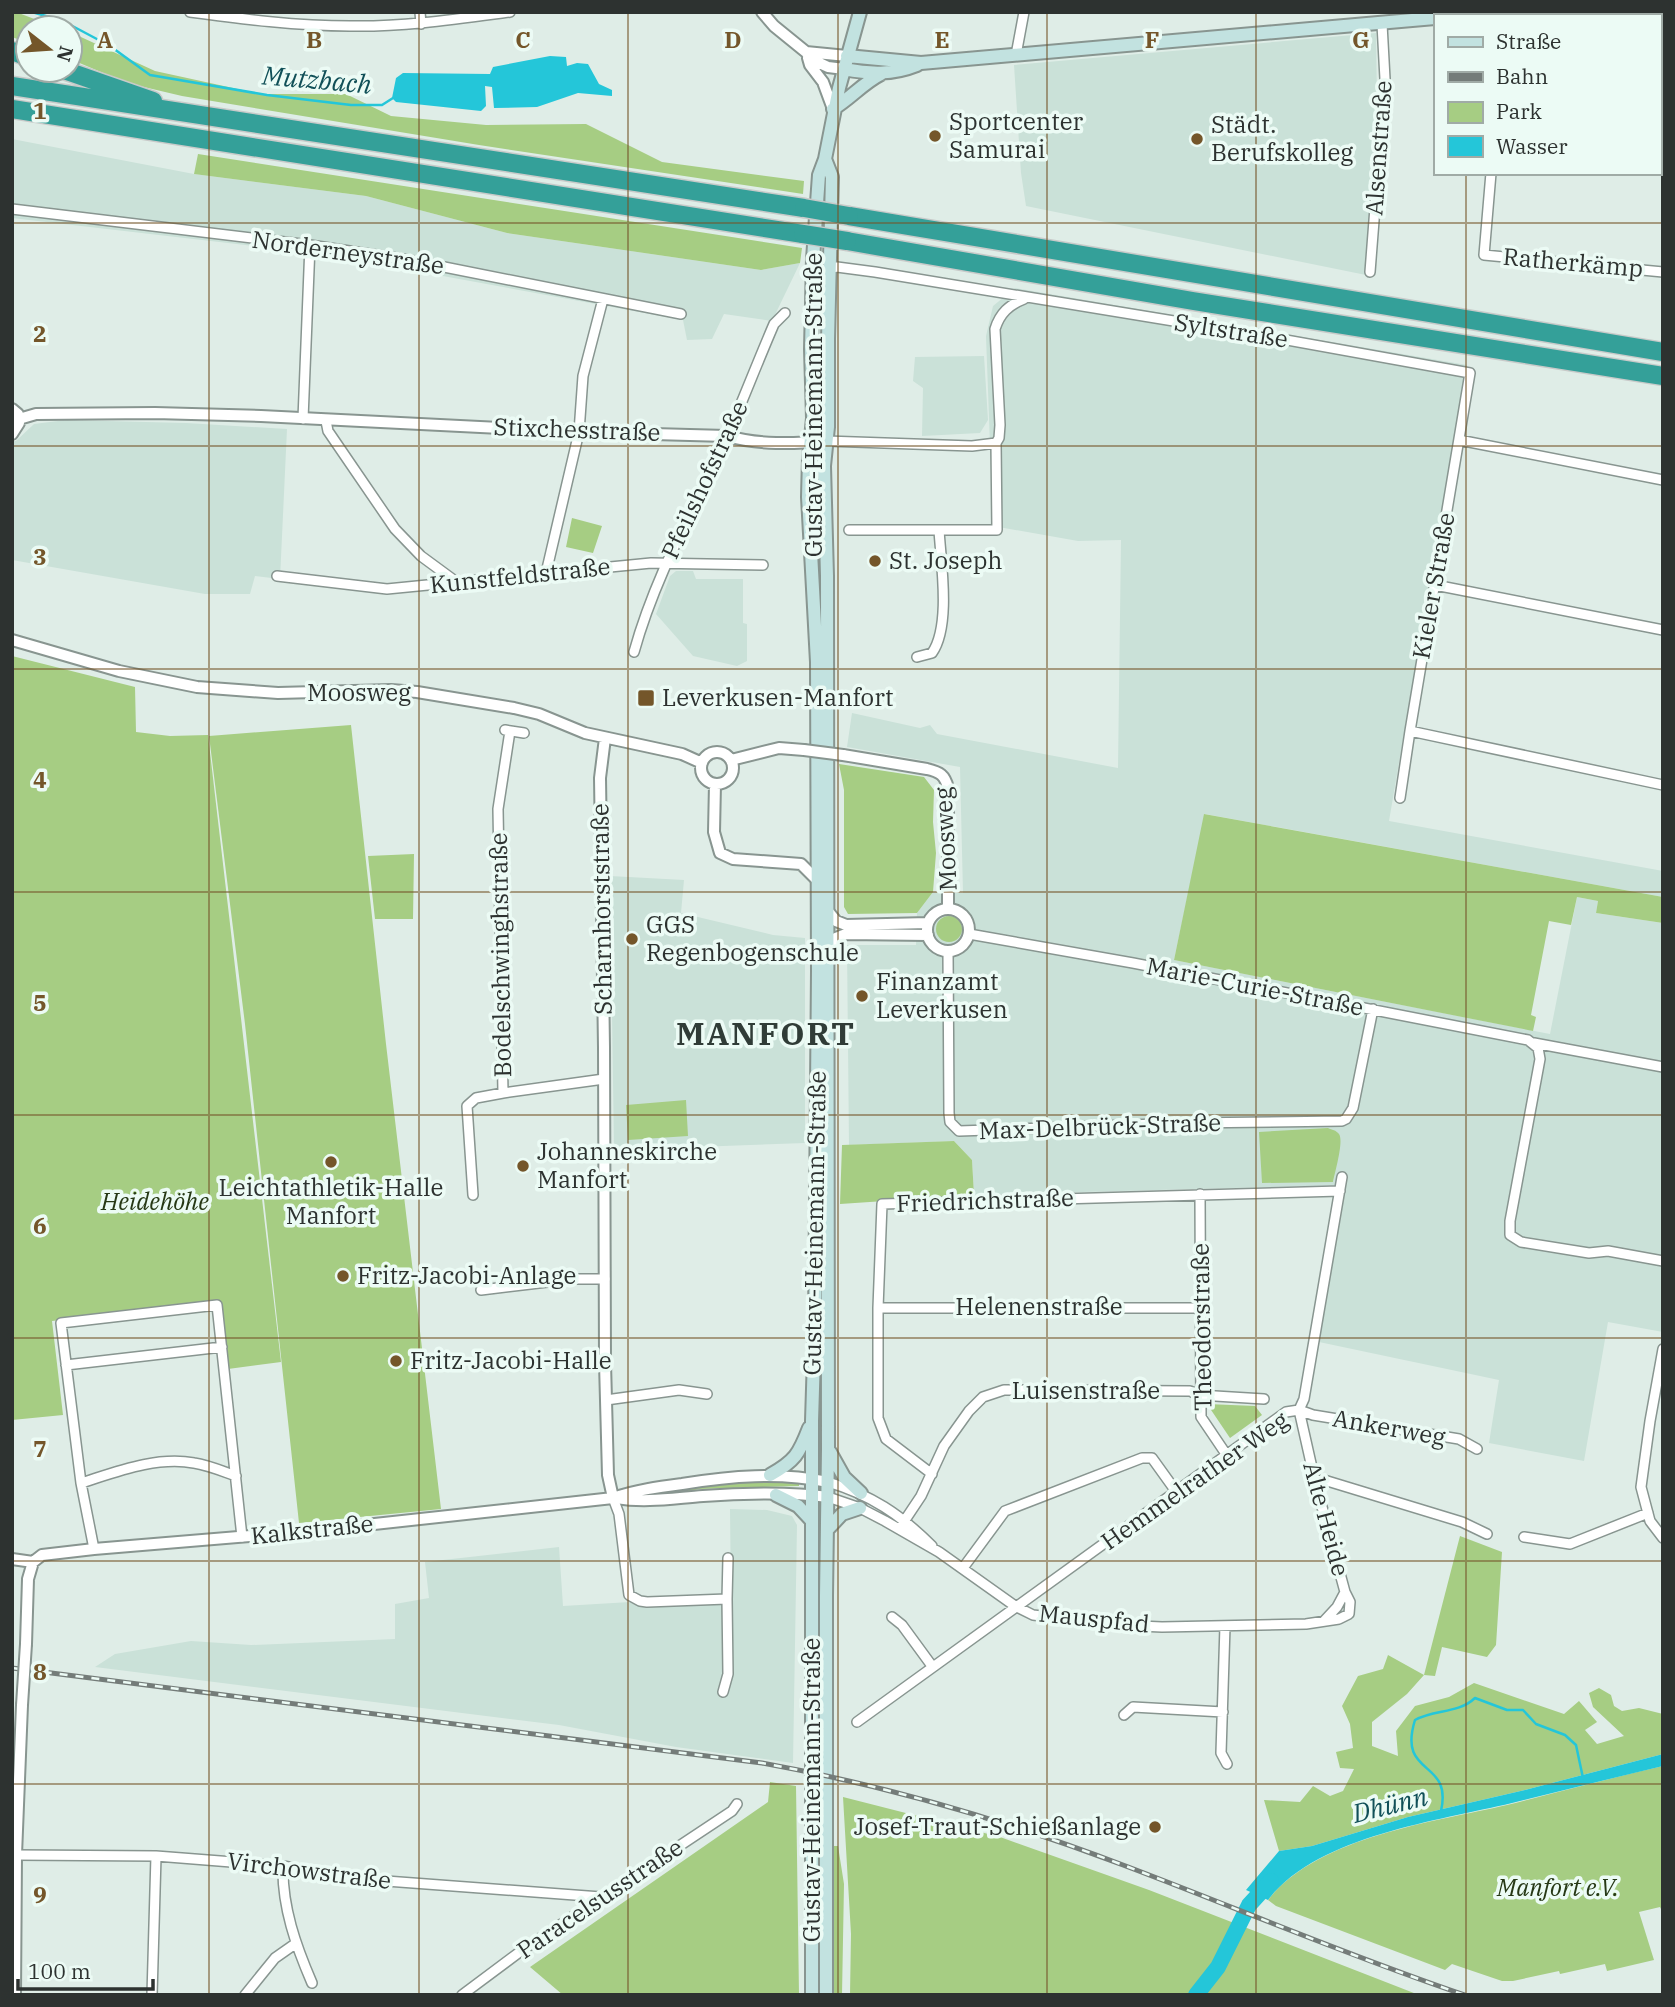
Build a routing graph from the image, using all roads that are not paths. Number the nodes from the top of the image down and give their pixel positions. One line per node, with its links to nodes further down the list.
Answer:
1 (190, 12): 10 (street)
2 (420, 12): 10 (street)
3 (510, 12): 10 (street)
4 (762, 12): 12 (street)
5 (860, 12): 14 (main road, Gustav-Heinemann-Straße)
6 (1024, 12): 13 (street)
7 (1494, 12): 8 (main road)
8 (1476, 14)
9 (1434, 18): 11 (main road)
10 (421, 24)
11 (1382, 24): 13 (main road); 30 (street, Alsenstraße)
12 (806, 52): 14 (street); 20 (street)
13 (1016, 55): 15 (main road)
14 (846, 63): 15 (main road); 16 (main road); 20 (main road, Gustav-Heinemann-Straße)
15 (920, 64): 16 (main road)
16 (881, 74): 20 (main road)
17 (84, 77): 21 (highway)
18 (12, 86): 21 (highway)
19 (12, 109): 22 (highway)
20 (834, 109): 24 (main road, Gustav-Heinemann-Straße)
21 (186, 114): 38 (highway, bridge)
22 (62, 117): 23 (highway); 40 (highway, bridge)
23 (12, 120)
24 (825, 159): 28 (main road, Gustav-Heinemann-Straße); 29 (main road, Gustav-Heinemann-Straße)
25 (1491, 175): 31 (street, Ratherkämp)
26 (12, 209): 27 (street, Norderneystraße)
27 (310, 245): 33 (street, Norderneystraße); 43 (street)
28 (829, 267): 29 (street, Syltstraße); 32 (street, Syltstraße); 49 (main road, Gustav-Heinemann-Straße)
29 (813, 272): 50 (main road, Gustav-Heinemann-Straße)
30 (1370, 272)
31 (1663, 272)
32 (992, 291): 34 (street, Syltstraße); 36 (street)
33 (603, 299): 37 (street, Norderneystraße); 45 (street)
34 (1026, 299): 36 (street); 39 (street, Syltstraße)
35 (785, 313): 47 (street, Pfeilshofstraße)
36 (1003, 313): 51 (street)
37 (681, 314)
38 (1663, 352)
39 (1470, 373): 48 (street, Kieler Straße)
40 (1663, 376)
41 (12, 409): 42 (street)
42 (19, 419): 43 (street, Stixchesstraße); 46 (street)
43 (303, 419): 44 (street, Stixchesstraße)
44 (326, 421): 45 (street, Stixchesstraße); 59 (street)
45 (579, 432): 47 (street, Stixchesstraße); 57 (street)
46 (12, 434)
47 (727, 436): 50 (street, Stixchesstraße); 55 (street, Pfeilshofstraße)
48 (1459, 440): 52 (street); 60 (street, Kieler Straße)
49 (826, 441): 50 (street, Stixchesstraße); 51 (street); 77 (main road, Gustav-Heinemann-Straße)
50 (810, 443): 73 (main road, Gustav-Heinemann-Straße)
51 (996, 443): 54 (street)
52 (1663, 480)
53 (849, 530): 54 (street)
54 (939, 530): 64 (street)
55 (666, 563): 56 (street, Kunstfeldstraße); 57 (street, Kunstfeldstraße); 63 (street, Pfeilshofstraße)
56 (763, 565)
57 (546, 573): 59 (street, Kunstfeldstraße)
58 (277, 576): 59 (street, Kunstfeldstraße)
59 (455, 581)
60 (1435, 585): 61 (street); 65 (street, Kieler Straße)
61 (1663, 629)
62 (12, 640): 67 (street, Moosweg)
63 (634, 652)
64 (917, 657)
65 (1409, 731): 71 (street); 72 (street, Kieler Straße)
66 (524, 733): 86 (street, Bodelschwinghstraße)
67 (605, 738): 69 (street, Moosweg); 85 (street, Scharnhorststraße)
68 (732, 760): 69 (street); 70 (street); 76 (street, Moosweg, bridge)
69 (702, 763): 70 (street)
70 (715, 784): 74 (street)
71 (1663, 785)
72 (1401, 798)
73 (817, 845): 74 (street); 75 (main road, Gustav-Heinemann-Straße)
74 (801, 864): 75 (street)
75 (817, 880): 104 (main road, Gustav-Heinemann-Straße)
76 (948, 908): 78 (street); 79 (street)
77 (827, 910): 78 (street); 80 (main road, Gustav-Heinemann-Straße)
78 (928, 929): 80 (street); 81 (street)
79 (969, 934): 81 (street); 82 (street, Marie-Curie-Straße)
80 (827, 949): 105 (main road, Gustav-Heinemann-Straße)
81 (948, 951): 82 (street, Max-Delbrück-Straße)
82 (1373, 1009): 83 (street, Marie-Curie-Straße)
83 (1536, 1045): 84 (street, Marie-Curie-Straße); 91 (street)
84 (1663, 1067)
85 (604, 1079): 86 (street); 92 (street, Scharnhorststraße)
86 (503, 1093): 90 (street, Bodelschwinghstraße)
87 (1342, 1177): 88 (street, Hemmelrather Weg)
88 (1340, 1191): 89 (street, Friedrichstraße); 103 (street, Hemmelrather Weg)
89 (1200, 1194): 94 (street, Friedrichstraße); 95 (street, Theodorstraße)
90 (473, 1195)
91 (1663, 1261)
92 (605, 1279): 93 (street); 102 (street, Scharnhorststraße)
93 (481, 1290)
94 (878, 1307): 95 (street, Helenenstraße); 108 (street, Friedrichstraße)
95 (1200, 1308): 100 (street, Theodorstraße)
96 (222, 1347): 98 (street); 98 (street); 110 (street)
97 (1663, 1349): 122 (street)
98 (66, 1365): 114 (street)
99 (707, 1394): 102 (street)
100 (1199, 1395): 101 (street, Luisenstraße); 107 (street, Theodorstraße); 108 (street, Luisenstraße)
101 (1264, 1399)
102 (606, 1400): 120 (street, Scharnhorststraße)
103 (1299, 1410): 106 (street, Ankerweg); 107 (street, Hemmelrather Weg); 112 (street, Alte Heide)
104 (812, 1422): 109 (main road); 111 (main road, Gustav-Heinemann-Straße)
105 (828, 1448): 113 (main road, Gustav-Heinemann-Straße); 116 (main road)
106 (1477, 1449)
107 (1226, 1454): 115 (street, Hemmelrather Weg)
108 (932, 1474): 124 (street, Luisenstraße)
109 (771, 1475): 111 (street, Kalkstraße); 120 (street, Kalkstraße)
110 (236, 1476): 114 (street); 127 (street)
111 (813, 1479): 113 (street, Kalkstraße); 118 (main road, Gustav-Heinemann-Straße)
112 (1315, 1481): 126 (street); 135 (street, Alte Heide)
113 (828, 1482): 116 (street, Mauspfad); 119 (main road, Gustav-Heinemann-Straße)
114 (81, 1483): 130 (street)
115 (1175, 1490): 134 (street); 137 (street, Hemmelrather Weg)
116 (861, 1493): 124 (street, Mauspfad)
117 (776, 1495): 118 (street, Kalkstraße); 120 (street, Kalkstraße); 123 (main road)
118 (813, 1495): 119 (street, Kalkstraße); 123 (main road, Gustav-Heinemann-Straße)
119 (828, 1497): 121 (street, Mauspfad); 125 (main road, Gustav-Heinemann-Straße)
120 (613, 1498): 127 (street, Kalkstraße); 136 (street)
121 (860, 1508): 124 (street, Mauspfad); 125 (main road)
122 (1648, 1513): 128 (street); 129 (street)
123 (813, 1521): 159 (main road, Gustav-Heinemann-Straße)
124 (902, 1525): 134 (street, Mauspfad)
125 (827, 1530): 160 (main road, Gustav-Heinemann-Straße)
126 (1487, 1534)
127 (242, 1537): 130 (street, Kalkstraße)
128 (1524, 1537)
129 (1663, 1538)
130 (94, 1549): 133 (street, Kalkstraße)
131 (728, 1558): 136 (street)
132 (12, 1559): 133 (street, Kalkstraße)
133 (33, 1562): 147 (street, bridge)
134 (963, 1568): 137 (street, Mauspfad)
135 (1345, 1592): 139 (street, Alte Heide); 139 (street, Mauspfad)
136 (727, 1599): 142 (street)
137 (1014, 1606): 140 (street, Mauspfad); 141 (street, Hemmelrather Weg)
138 (892, 1617): 141 (street)
139 (1324, 1621): 140 (street, Mauspfad)
140 (1225, 1626): 143 (street)
141 (932, 1667): 145 (street, Hemmelrather Weg)
142 (723, 1692)
143 (1223, 1712): 144 (street); 146 (street)
144 (1124, 1715)
145 (857, 1722)
146 (1227, 1764)
147 (15, 1784): 149 (street)
148 (737, 1804): 152 (street, Paracelsusstraße)
149 (16, 1855): 150 (street, Virchowstraße); 155 (street)
150 (156, 1856): 151 (street, Virchowstraße); 156 (street)
151 (284, 1866): 152 (street, Virchowstraße); 153 (street)
152 (601, 1897): 158 (street, Paracelsusstraße)
153 (295, 1944): 154 (street); 157 (street)
154 (312, 1983)
155 (15, 1995)
156 (152, 1995)
157 (245, 1995)
158 (462, 1995)
159 (812, 1995)
160 (826, 1995)

